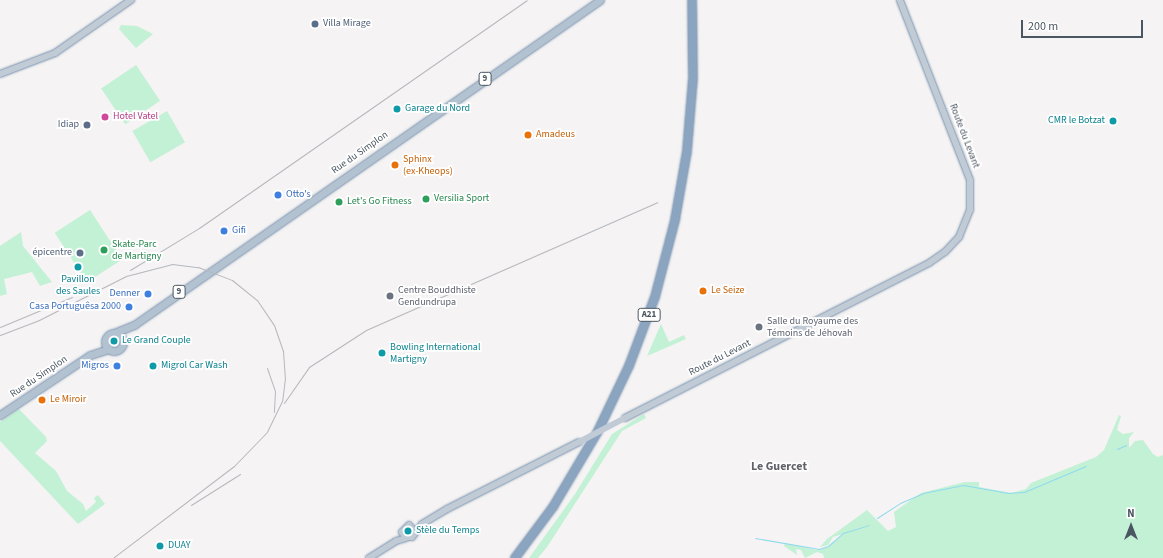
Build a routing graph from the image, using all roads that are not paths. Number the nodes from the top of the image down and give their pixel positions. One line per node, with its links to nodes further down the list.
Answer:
1 (131, 0): 6 (street)
2 (600, 0): 9 (main road, Rue du Simplon / 9)
3 (692, 0): 7 (highway, A21)
4 (698, 0): 7 (highway, A21)
5 (900, 0): 16 (street, Route du Levant, bridge)
6 (0, 74)
7 (684, 187): 8 (highway, A21)
8 (682, 200): 19 (highway, A21); 20 (highway, A21)
9 (134, 325): 10 (main road, Rue du Simplon / 9); 12 (main road, Rue du Simplon / 9)
10 (114, 333): 11 (main road, 9); 12 (main road)
11 (105, 340): 13 (main road); 14 (main road, Rue du Simplon / 9)
12 (122, 341): 13 (main road, 9)
13 (109, 349): 14 (main road, Rue du Simplon / 9)
14 (90, 355): 15 (main road, Rue du Simplon / 9)
15 (0, 415)
16 (414, 529): 17 (street); 17 (street)
17 (404, 535): 18 (street)
18 (369, 558)
19 (515, 558)
20 (522, 558)

